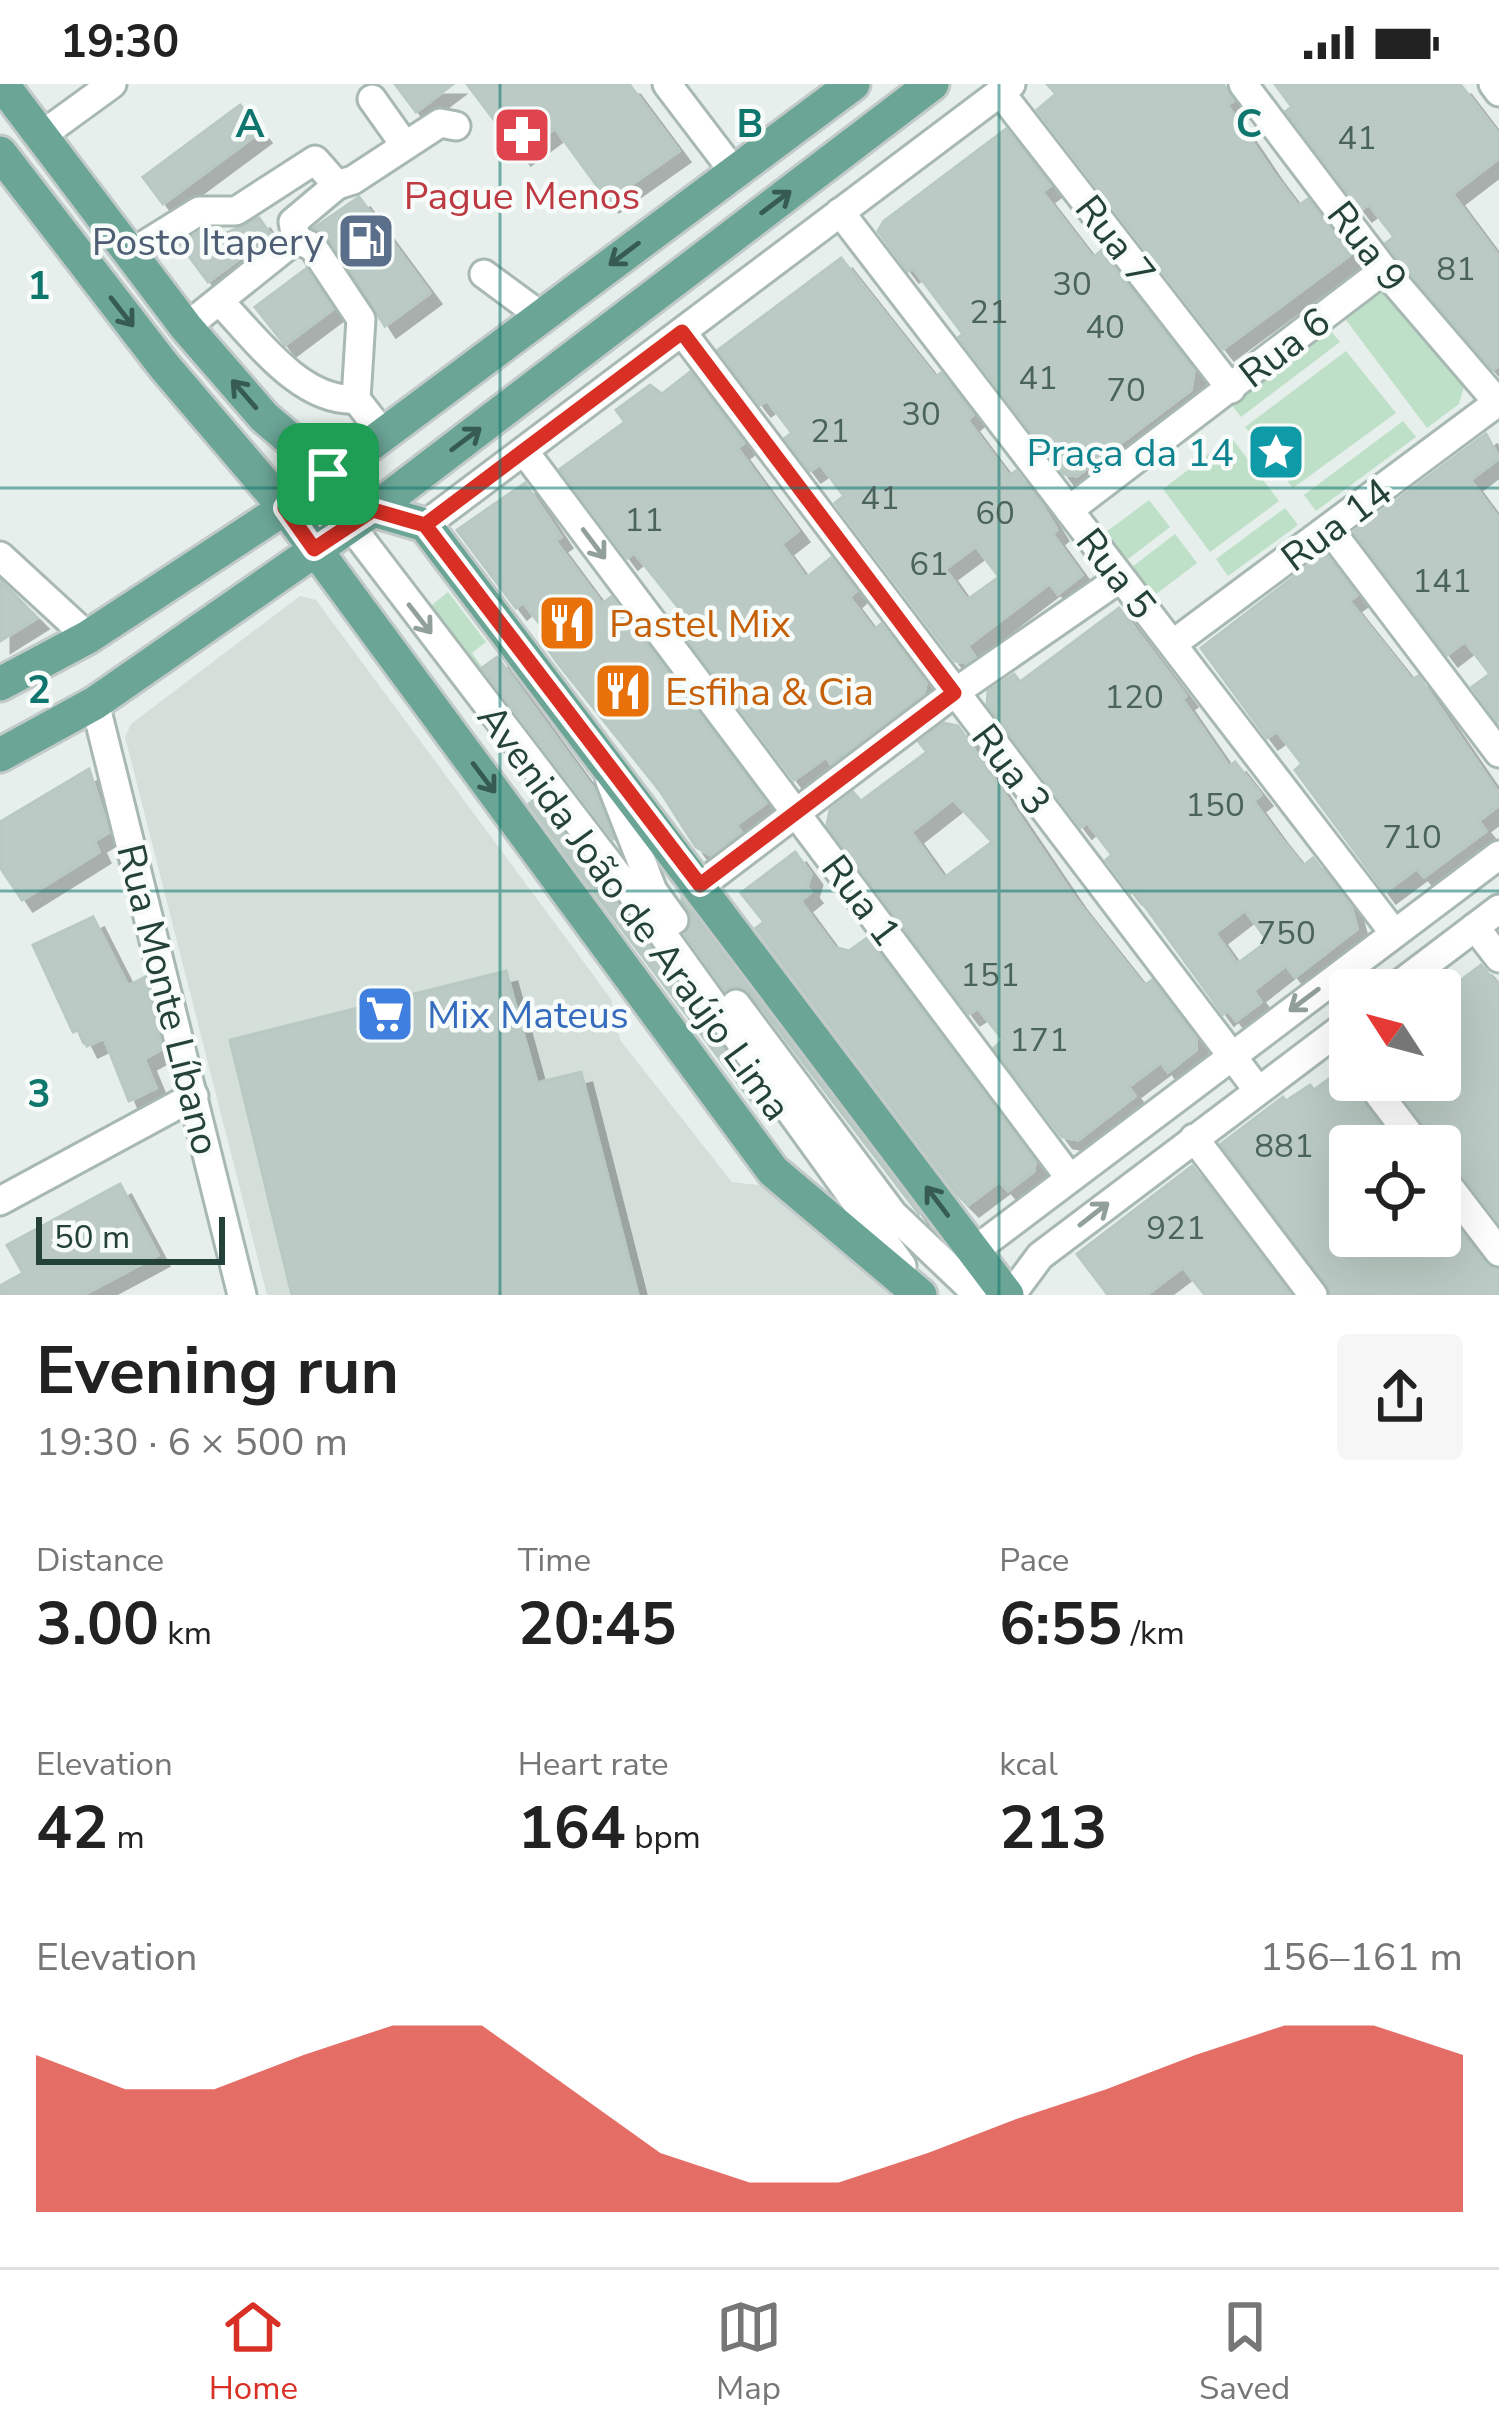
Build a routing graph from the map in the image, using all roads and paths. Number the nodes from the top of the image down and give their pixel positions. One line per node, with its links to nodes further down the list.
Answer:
1 (2, 84): 12 (main road)
2 (112, 84): 12 (street)
3 (667, 84): 15 (street)
4 (853, 84): 15 (main road)
5 (932, 84): 34 (main road, one-way to 5)
6 (1243, 84): 20 (street, Rua 9)
7 (1492, 84): 9 (street)
8 (1006, 88): 17 (street); 26 (street, Rua 7)
9 (1499, 92)
10 (371, 99): 13 (street)
11 (457, 125): 13 (street)
12 (42, 135): 19 (main road)
13 (404, 144): 16 (street)
14 (0, 153): 32 (main road, Avenida João de Araújo Lima, one-way to 32)
15 (734, 172): 23 (main road, one-way to 23)
16 (337, 185): 18 (street); 19 (street)
17 (841, 212): 25 (street); 33 (street, Rua 5)
18 (296, 239): 22 (street); 27 (street)
19 (130, 254): 24 (main road)
20 (1384, 270): 26 (street, Rua 6); 28 (street, Rua 9)
21 (484, 274): 23 (street)
22 (219, 301): 24 (street); 27 (street)
23 (541, 316): 29 (main road)
24 (186, 327): 31 (main road, one-way to 24)
25 (682, 332): 30 (street); 43 (street, Rua 3)
26 (1231, 388): 33 (street, Rua 6)
27 (356, 399): 29 (street)
28 (1498, 403): 36 (street, Rua 14)
29 (383, 434): 31 (main road)
30 (524, 451): 35 (street); 48 (street, Rua 1, one-way to 48)
31 (328, 474): 32 (main road); 34 (main road)
32 (285, 508): 34 (street); 37 (main road, Avenida João de Araújo Lima); 40 (main road)
33 (1069, 510): 39 (street, Rua 5)
34 (361, 517): 35 (main road); 37 (main road); 69 (street, one-way to 69)
35 (425, 525): 47 (main road, Avenida João de Araújo Lima)
36 (1330, 530): 41 (street, Rua 14); 45 (street)
37 (314, 549): 44 (main road); 69 (main road, Avenida João de Araújo Lima, one-way to 69)
38 (0, 556): 40 (street)
39 (1118, 579): 41 (street, Rua 5); 43 (street)
40 (88, 637): 42 (main road)
41 (1174, 644): 53 (street, Rua 5)
42 (0, 684)
43 (954, 693): 48 (street); 57 (street, Rua 3)
44 (95, 704): 46 (main road); 59 (street, Rua Monte Líbano)
45 (1499, 753)
46 (0, 754)
47 (600, 754): 50 (main road, Avenida João de Araújo Lima); 70 (street)
48 (796, 813): 50 (street); 63 (street, Rua 1)
49 (1499, 856): 53 (street)
50 (700, 885): 66 (main road, Avenida João de Araújo Lima, one-way to 50)
51 (1499, 909): 52 (street)
52 (1475, 927): 54 (street); 55 (street)
53 (1394, 933): 57 (street, one-way to 57)
54 (1499, 958)
55 (1420, 969)
56 (1329, 1047): 58 (street)
57 (1230, 1055): 58 (street, Rua 3); 63 (street)
58 (1257, 1089): 62 (street)
59 (194, 1096): 64 (street); 68 (street, Rua Monte Líbano)
60 (1384, 1101): 61 (street)
61 (1402, 1125)
62 (1194, 1138): 71 (street, one-way to 62); 72 (street)
63 (1069, 1177): 66 (street)
64 (0, 1201)
65 (1461, 1202): 67 (street)
66 (974, 1251): 71 (main road, Avenida João de Araújo Lima)
67 (1499, 1252)
68 (242, 1295)
69 (925, 1295)
70 (978, 1295)
71 (1009, 1295)
72 (1313, 1295)

